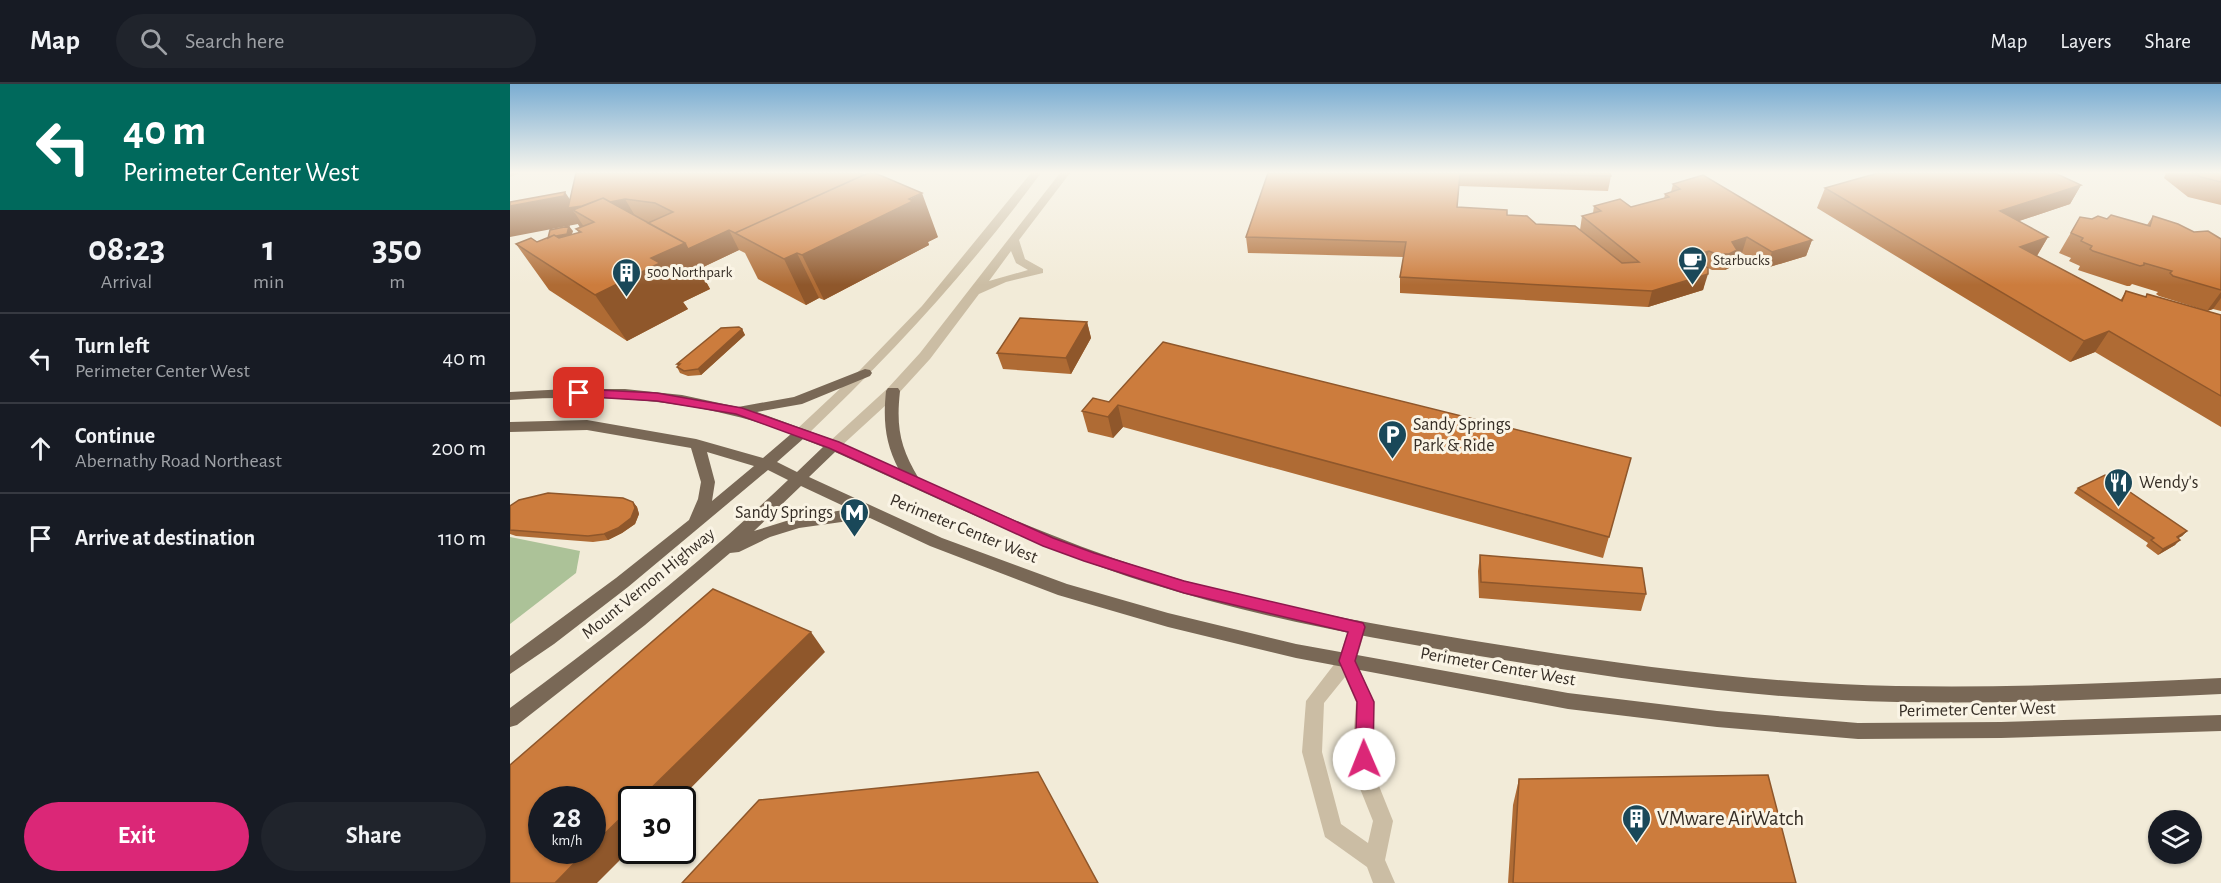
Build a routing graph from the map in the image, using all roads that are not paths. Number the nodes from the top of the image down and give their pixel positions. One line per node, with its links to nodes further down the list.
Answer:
1 (1006, 210): 5 (street, Mount Vernon Highway)
2 (1037, 210): 3 (street, Mount Vernon Highway)
3 (1014, 241): 4 (street, Mount Vernon Highway); 4 (street)
4 (976, 291): 6 (street, Mount Vernon Highway)
5 (865, 373): 8 (main road); 10 (street, Mount Vernon Highway)
6 (893, 391): 12 (street, Mount Vernon Highway); 15 (main road)
7 (510, 396): 8 (main road, Perimeter Center West)
8 (738, 411): 10 (main road, Perimeter Center West)
9 (510, 427): 11 (main road, Perimeter Center West)
10 (802, 432): 12 (main road, Perimeter Center West); 13 (main road, Mount Vernon Highway)
11 (696, 444): 13 (main road, Perimeter Center West); 17 (main road)
12 (834, 445): 14 (main road, Mount Vernon Highway); 15 (main road, Perimeter Center West)
13 (767, 464): 14 (main road, Perimeter Center West); 17 (main road, Mount Vernon Highway)
14 (799, 478): 16 (main road, Perimeter Center West); 18 (main road, Mount Vernon Highway)
15 (914, 482): 19 (main road, Perimeter Center West)
16 (870, 513): 18 (main road); 20 (main road, Perimeter Center West)
17 (692, 526): 21 (main road, Mount Vernon Highway)
18 (712, 560): 23 (main road, Mount Vernon Highway)
19 (1357, 627): 20 (street); 22 (main road, Perimeter Center West)
20 (1347, 661): 24 (main road, Perimeter Center West); 25 (street); 25 (street)
21 (510, 666)
22 (2221, 686)
23 (510, 719)
24 (2221, 723)
25 (1375, 860): 26 (street)
26 (1384, 883)

